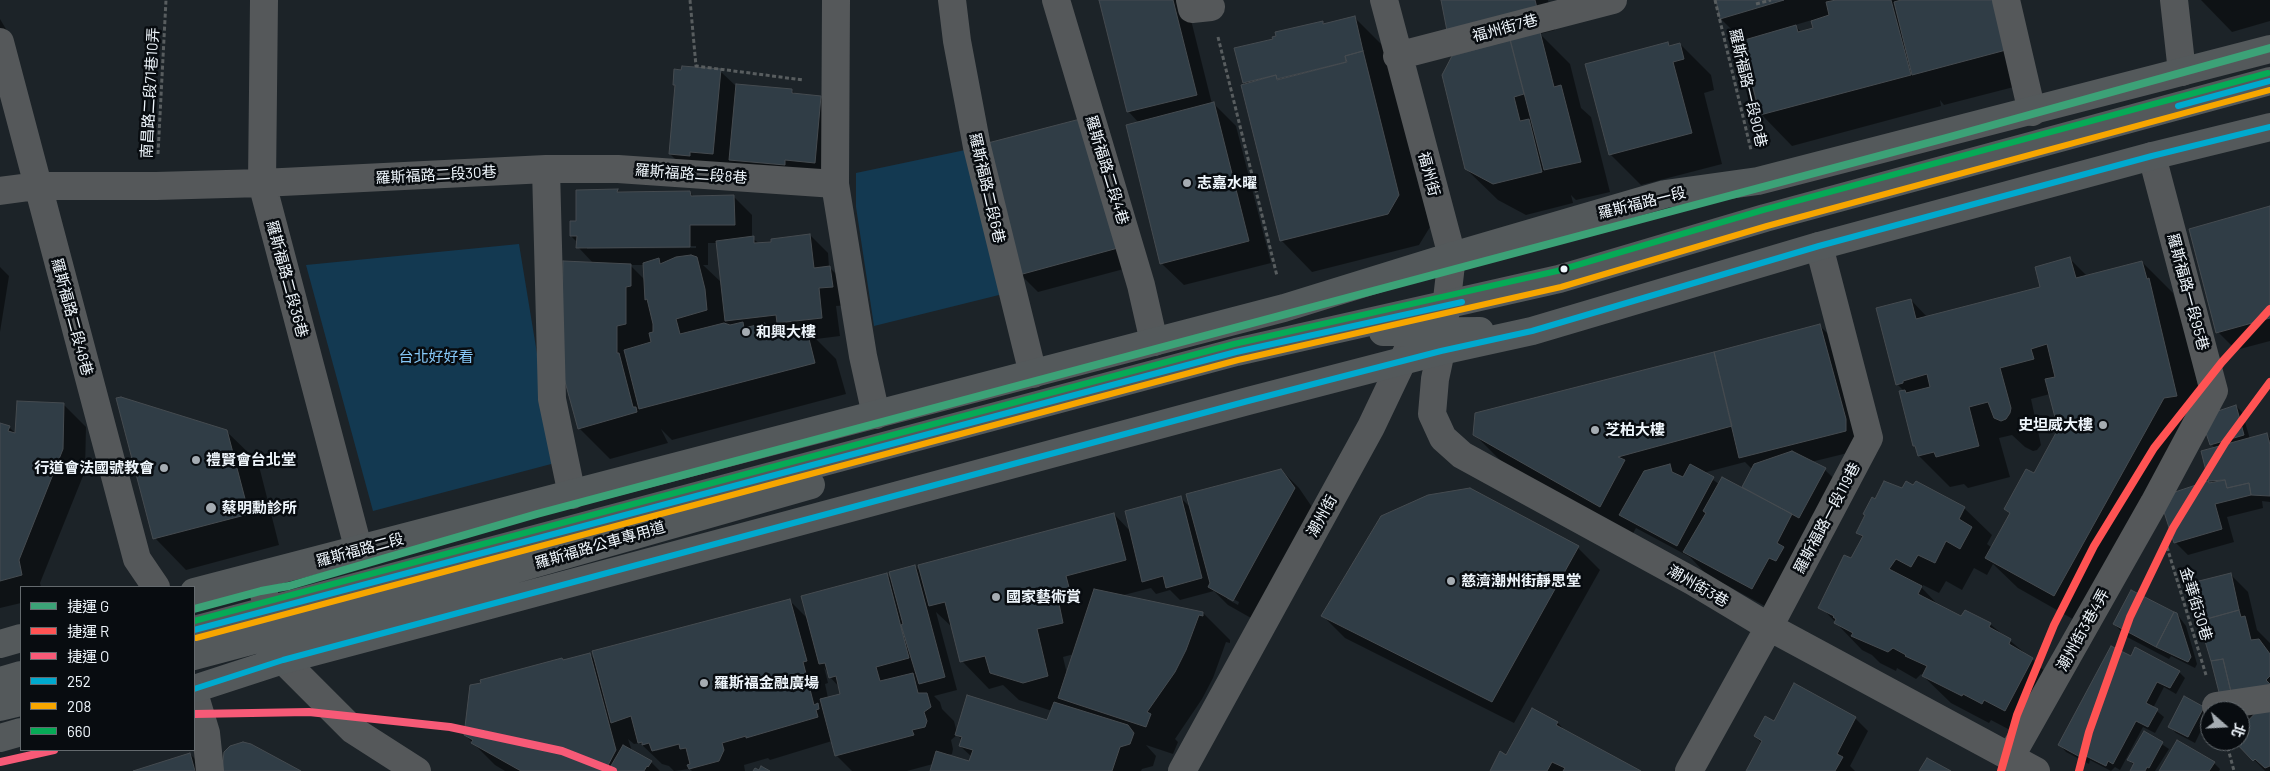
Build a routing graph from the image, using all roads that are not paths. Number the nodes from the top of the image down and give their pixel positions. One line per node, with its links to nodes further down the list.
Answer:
1 (264, 0): 18 (street, 羅斯福路二段36巷)
2 (836, 0): 19 (street)
3 (952, 0): 27 (street, 羅斯福路二段6巷)
4 (1056, 0): 25 (street, 羅斯福路二段4巷)
5 (1384, 0): 11 (street, 福州街)
6 (1613, 0): 11 (street, 福州街7巷)
7 (2006, 0): 14 (street)
8 (2174, 0): 12 (street)
9 (0, 42): 20 (street, 羅斯福路二段48巷)
10 (2270, 49): 12 (main road, 羅斯福路一段)
11 (1397, 56): 23 (street, 福州街)
12 (2182, 72): 14 (main road, 羅斯福路一段)
13 (2270, 81): 24 (main road, 羅斯福路公車專用道)
14 (2032, 112): 23 (main road, 羅斯福路一段)
15 (2270, 127): 16 (main road)
16 (2152, 156): 22 (main road); 30 (street, 羅斯福路一段95巷)
17 (546, 170): 18 (street, 羅斯福路二段30巷); 19 (street, 羅斯福路二段8巷); 29 (street)
18 (262, 183): 20 (street, 羅斯福路二段30巷); 31 (street, 羅斯福路二段36巷)
19 (835, 184): 28 (street)
20 (37, 186): 21 (street, 羅斯福路二段30巷); 33 (street, 羅斯福路二段48巷)
21 (0, 191)
22 (1819, 246): 24 (main road, 羅斯福路公車專用道); 36 (street, 羅斯福路一段119巷)
23 (1452, 256): 24 (street, 福州街); 25 (main road, 羅斯福路二段)
24 (1435, 326): 26 (main road); 35 (main road, 羅斯福路公車專用道); 36 (street, 潮州街3巷)
25 (1154, 342): 27 (main road, 羅斯福路二段)
26 (1402, 361): 41 (main road); 55 (street, 潮州街)
27 (1033, 374): 28 (main road, 羅斯福路二段)
28 (876, 416): 29 (main road, 羅斯福路二段)
29 (572, 495): 31 (main road, 羅斯福路二段)
30 (2154, 504): 52 (street, 潮州街3巷4弄)
31 (358, 551): 32 (main road, 羅斯福路二段)
32 (259, 577): 34 (main road, 羅斯福路二段); 35 (street)
33 (155, 586)
34 (195, 592)
35 (272, 622): 37 (main road, 羅斯福路公車專用道); 40 (main road, 羅斯福路公車專用道); 41 (street)
36 (1769, 627): 52 (street, 潮州街3巷); 56 (street, 羅斯福路一段119巷)
37 (195, 630)
38 (20, 638): 39 (main road)
39 (0, 644)
40 (195, 656)
41 (283, 660): 44 (main road); 54 (street)
42 (20, 675): 43 (main road)
43 (0, 681)
44 (195, 689)
45 (195, 697): 53 (street)
46 (2270, 698): 47 (street)
47 (2250, 701)
48 (20, 702): 49 (main road)
49 (0, 707)
50 (20, 732): 51 (main road)
51 (0, 738)
52 (2011, 756): 57 (street, 潮州街3巷)
53 (210, 771)
54 (417, 771)
55 (1182, 771)
56 (1689, 771)
57 (2036, 771)

